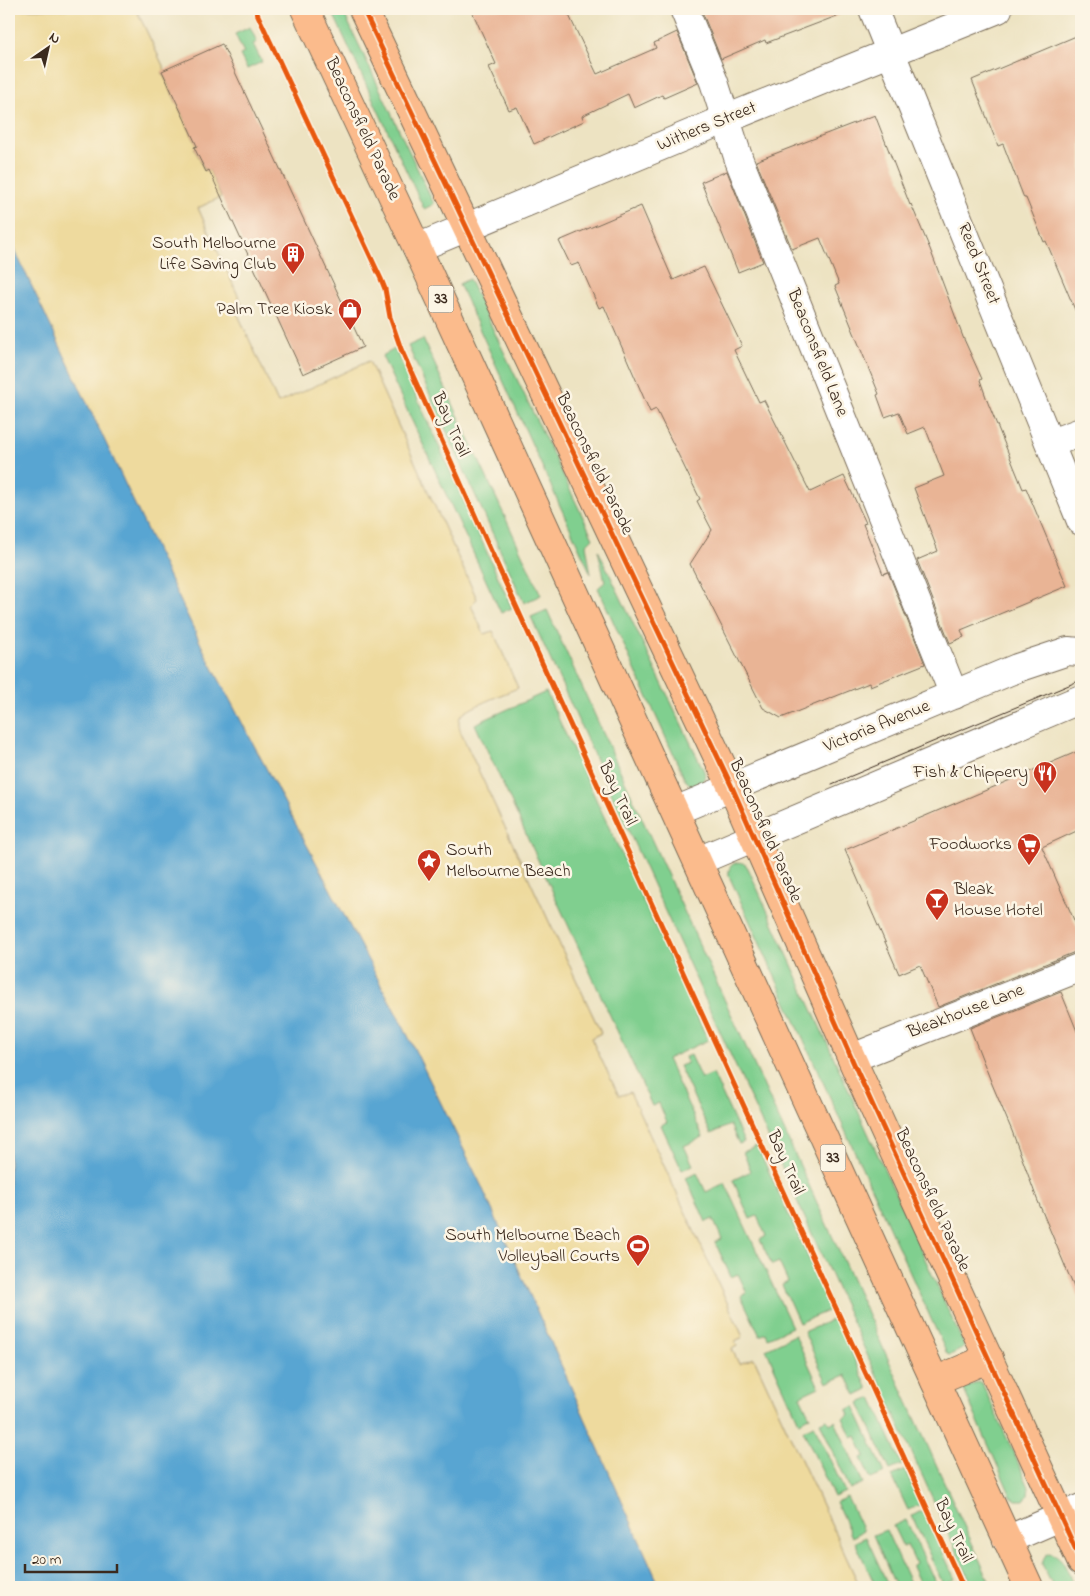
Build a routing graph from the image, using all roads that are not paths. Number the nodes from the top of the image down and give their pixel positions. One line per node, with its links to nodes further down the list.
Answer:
1 (305, 9): 9 (main road, Beaconsfield Parade / 33)
2 (363, 9): 8 (main road, Beaconsfield Parade)
3 (684, 9): 7 (street, Beaconsfield Lane)
4 (873, 9): 6 (street, Reed Street)
5 (998, 9): 6 (street, Withers Street)
6 (891, 52): 7 (street, Withers Street); 11 (street, Reed Street)
7 (726, 119): 8 (street, Withers Street); 14 (street, Beaconsfield Lane)
8 (466, 226): 9 (street, Withers Street); 16 (main road, Beaconsfield Parade)
9 (418, 248): 17 (main road, Beaconsfield Parade / 33)
10 (1081, 432): 11 (street)
11 (1051, 443): 12 (street, Reed Street)
12 (1081, 521)
13 (1081, 652): 14 (street, Victoria Avenue)
14 (954, 695): 16 (street, Victoria Avenue)
15 (1081, 699): 18 (street)
16 (732, 787): 17 (street, Victoria Avenue); 18 (main road, Beaconsfield Parade)
17 (676, 811): 19 (main road, Beaconsfield Parade / 33)
18 (753, 838): 19 (street); 21 (main road, Beaconsfield Parade)
19 (698, 861): 23 (main road, Beaconsfield Parade / 33)
20 (1081, 967): 21 (street, Bleakhouse Lane)
21 (852, 1058): 22 (main road, Beaconsfield Parade)
22 (989, 1358): 23 (main road); 24 (main road, Beaconsfield Parade)
23 (935, 1381): 25 (main road, Beaconsfield Parade / 33)
24 (1071, 1512): 25 (street); 26 (main road, Beaconsfield Parade)
25 (1007, 1540): 27 (main road, Beaconsfield Parade / 33)
26 (1081, 1561)
27 (1029, 1587)

